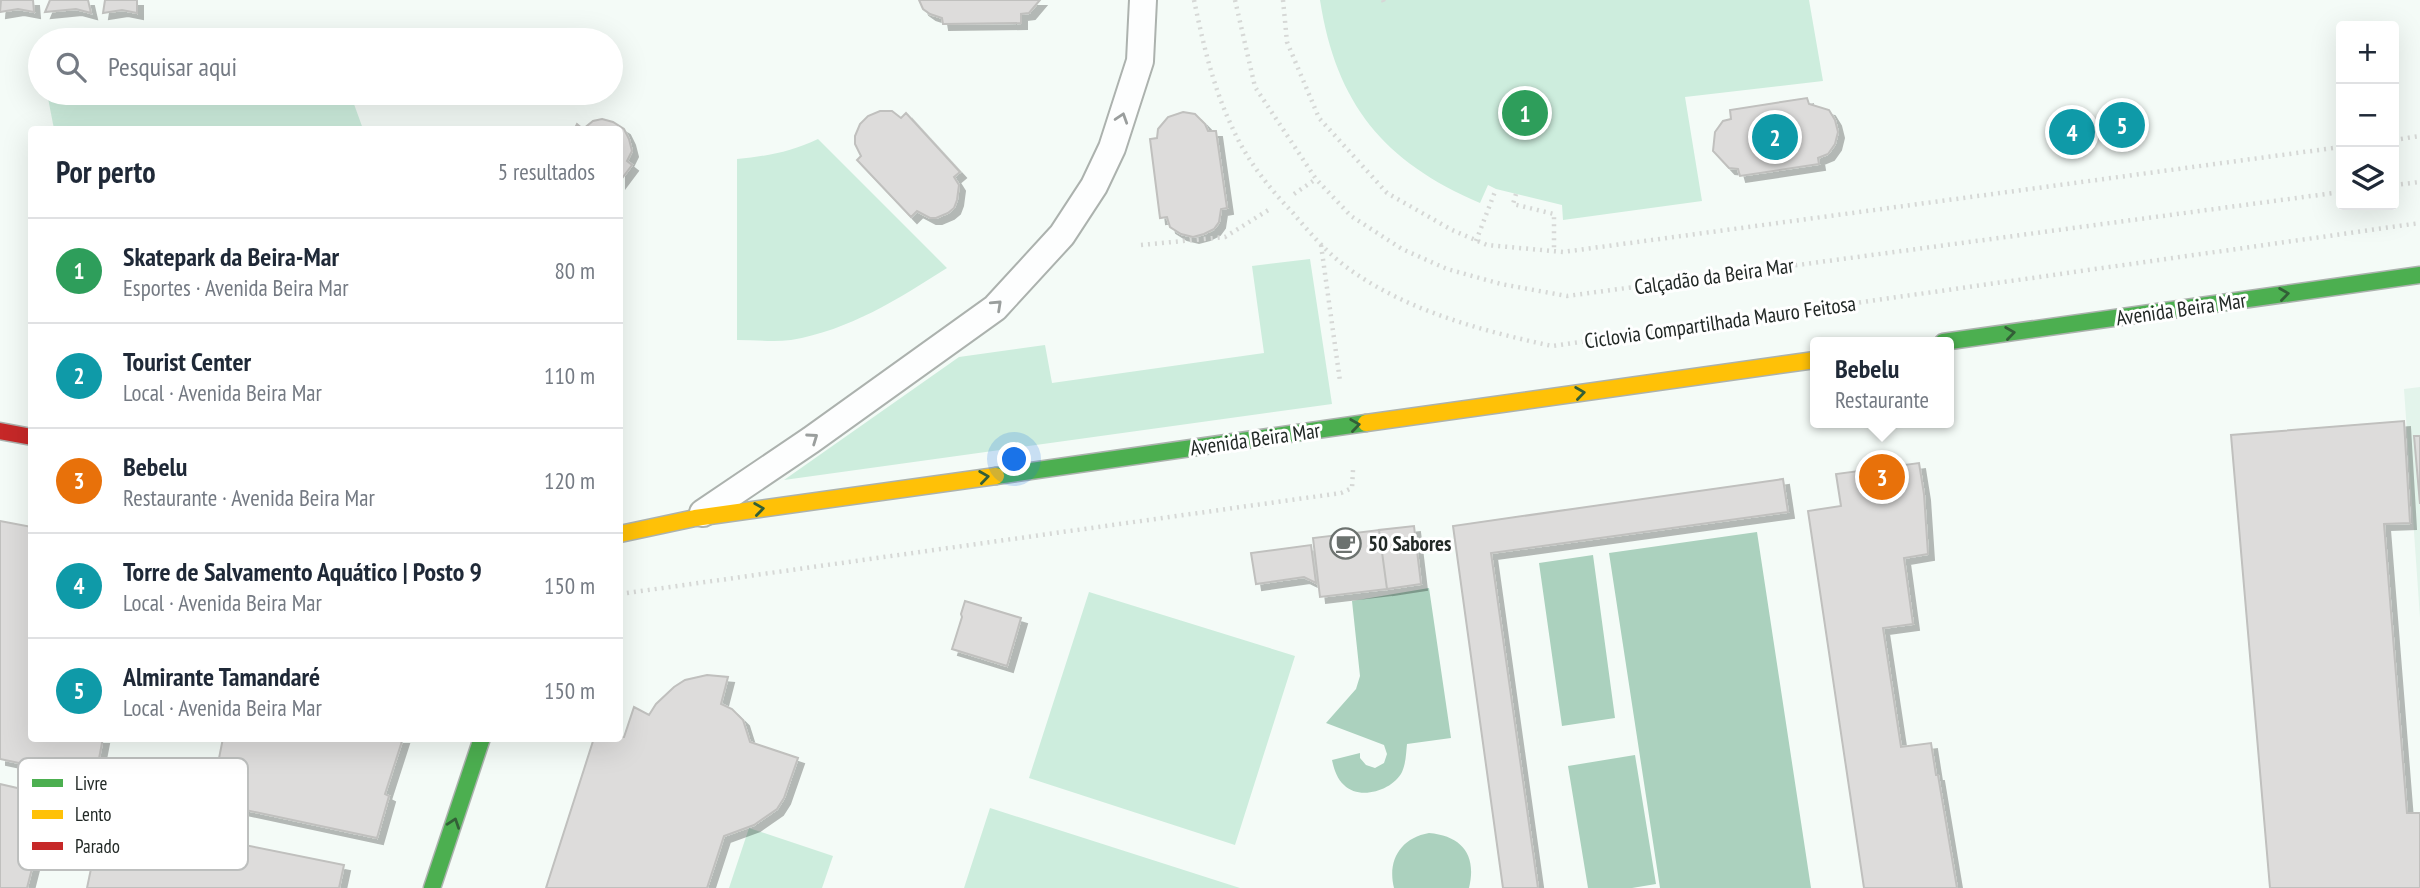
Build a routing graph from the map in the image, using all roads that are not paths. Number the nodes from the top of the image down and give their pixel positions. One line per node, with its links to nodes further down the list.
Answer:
1 (1143, 0): 7 (lane, Avenida Beira Mar, one-way to 1)
2 (2420, 275): 3 (main road, Avenida Beira Mar, one-way to 2)
3 (1954, 340)
4 (1810, 361): 7 (main road, Avenida Beira Mar, one-way to 4)
5 (0, 431): 6 (main road)
6 (28, 436)
7 (695, 518): 8 (main road, Avenida Beira Mar)
8 (623, 533)
9 (481, 742): 10 (main road, one-way to 9)
10 (432, 888)

